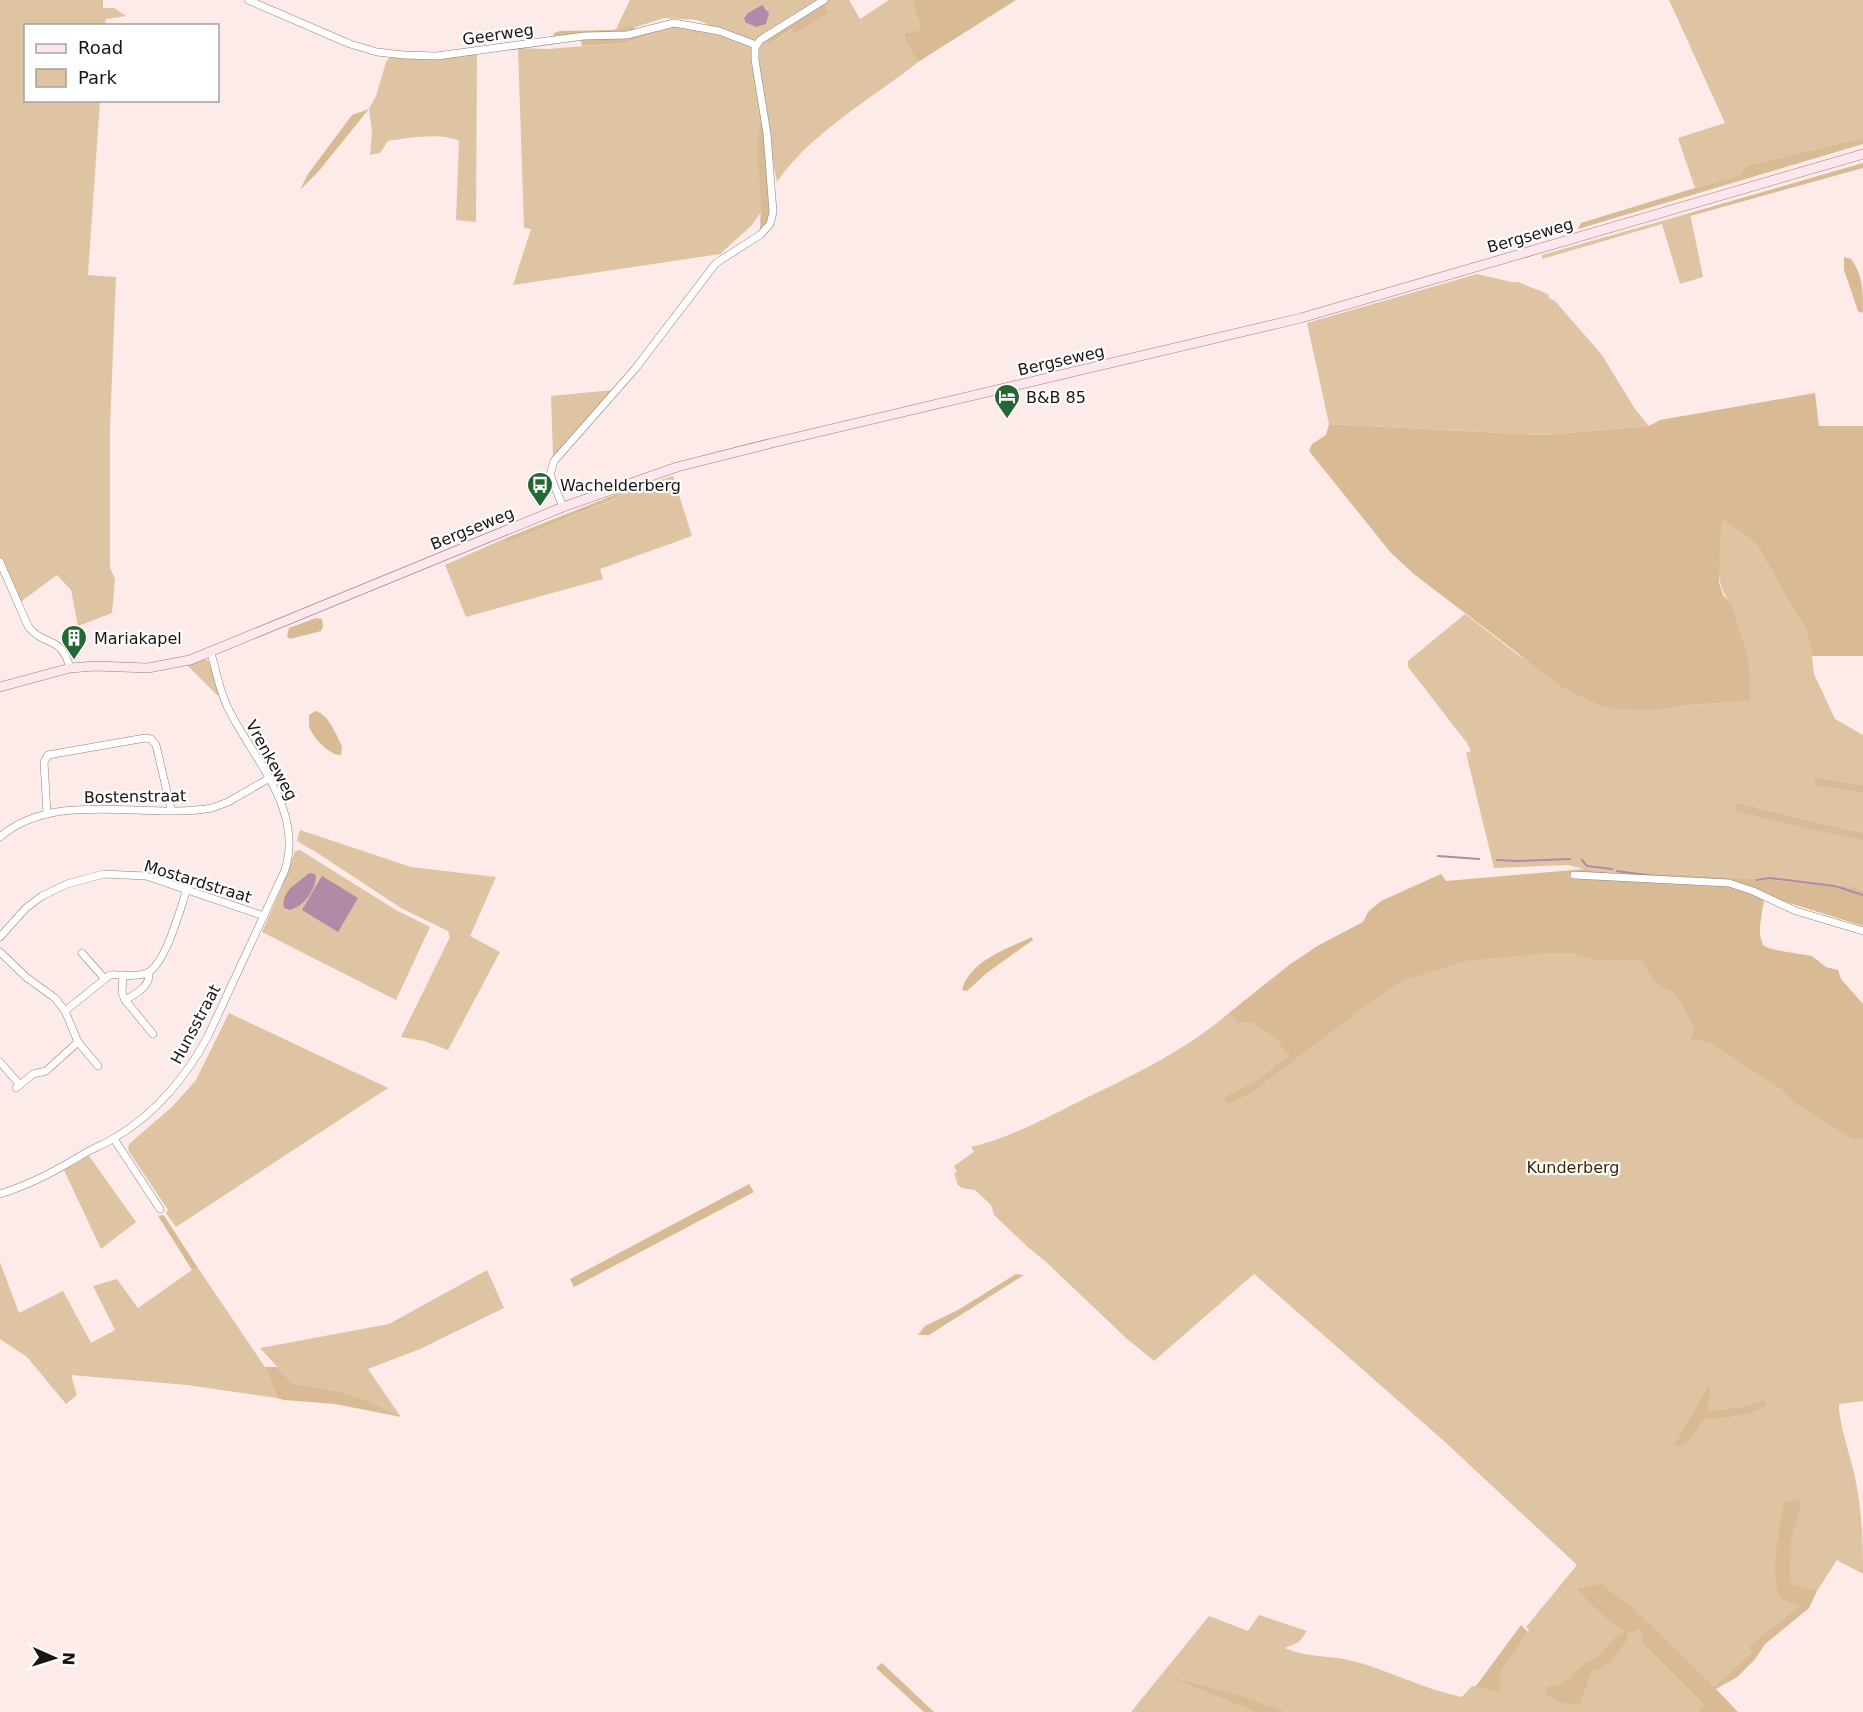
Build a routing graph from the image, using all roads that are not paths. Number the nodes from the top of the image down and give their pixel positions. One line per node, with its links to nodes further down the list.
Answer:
1 (248, 0): 3 (street, Geerweg)
2 (824, 0): 3 (street)
3 (756, 45): 5 (street)
4 (1863, 154): 5 (street, Bergseweg)
5 (563, 507): 7 (street, Bergseweg)
6 (0, 562): 8 (street)
7 (211, 653): 8 (street, Bergseweg); 10 (street, Vrenkeweg)
8 (69, 669): 9 (street, Bergseweg)
9 (0, 687)
10 (268, 779): 11 (street, Bostenstraat); 16 (street, Vrenkeweg)
11 (171, 809): 12 (street, Bostenstraat); 12 (street)
12 (46, 814): 13 (street, Bostenstraat)
13 (0, 837)
14 (1574, 874): 17 (street)
15 (187, 889): 16 (street, Mostardstraat); 18 (street, Mostardstraat); 21 (street)
16 (264, 916): 30 (street, Hunsstraat)
17 (1863, 931)
18 (0, 937)
19 (0, 952): 25 (street)
20 (81, 953): 23 (street)
21 (149, 972): 22 (street); 24 (street)
22 (123, 975): 23 (street); 24 (street)
23 (104, 978): 25 (street)
24 (124, 1000): 26 (street)
25 (65, 1011): 27 (street)
26 (153, 1034)
27 (78, 1042): 28 (street); 29 (street)
28 (0, 1062)
29 (98, 1066)
30 (114, 1139): 31 (street, Hunsstraat); 32 (street)
31 (0, 1194)
32 (160, 1209)

